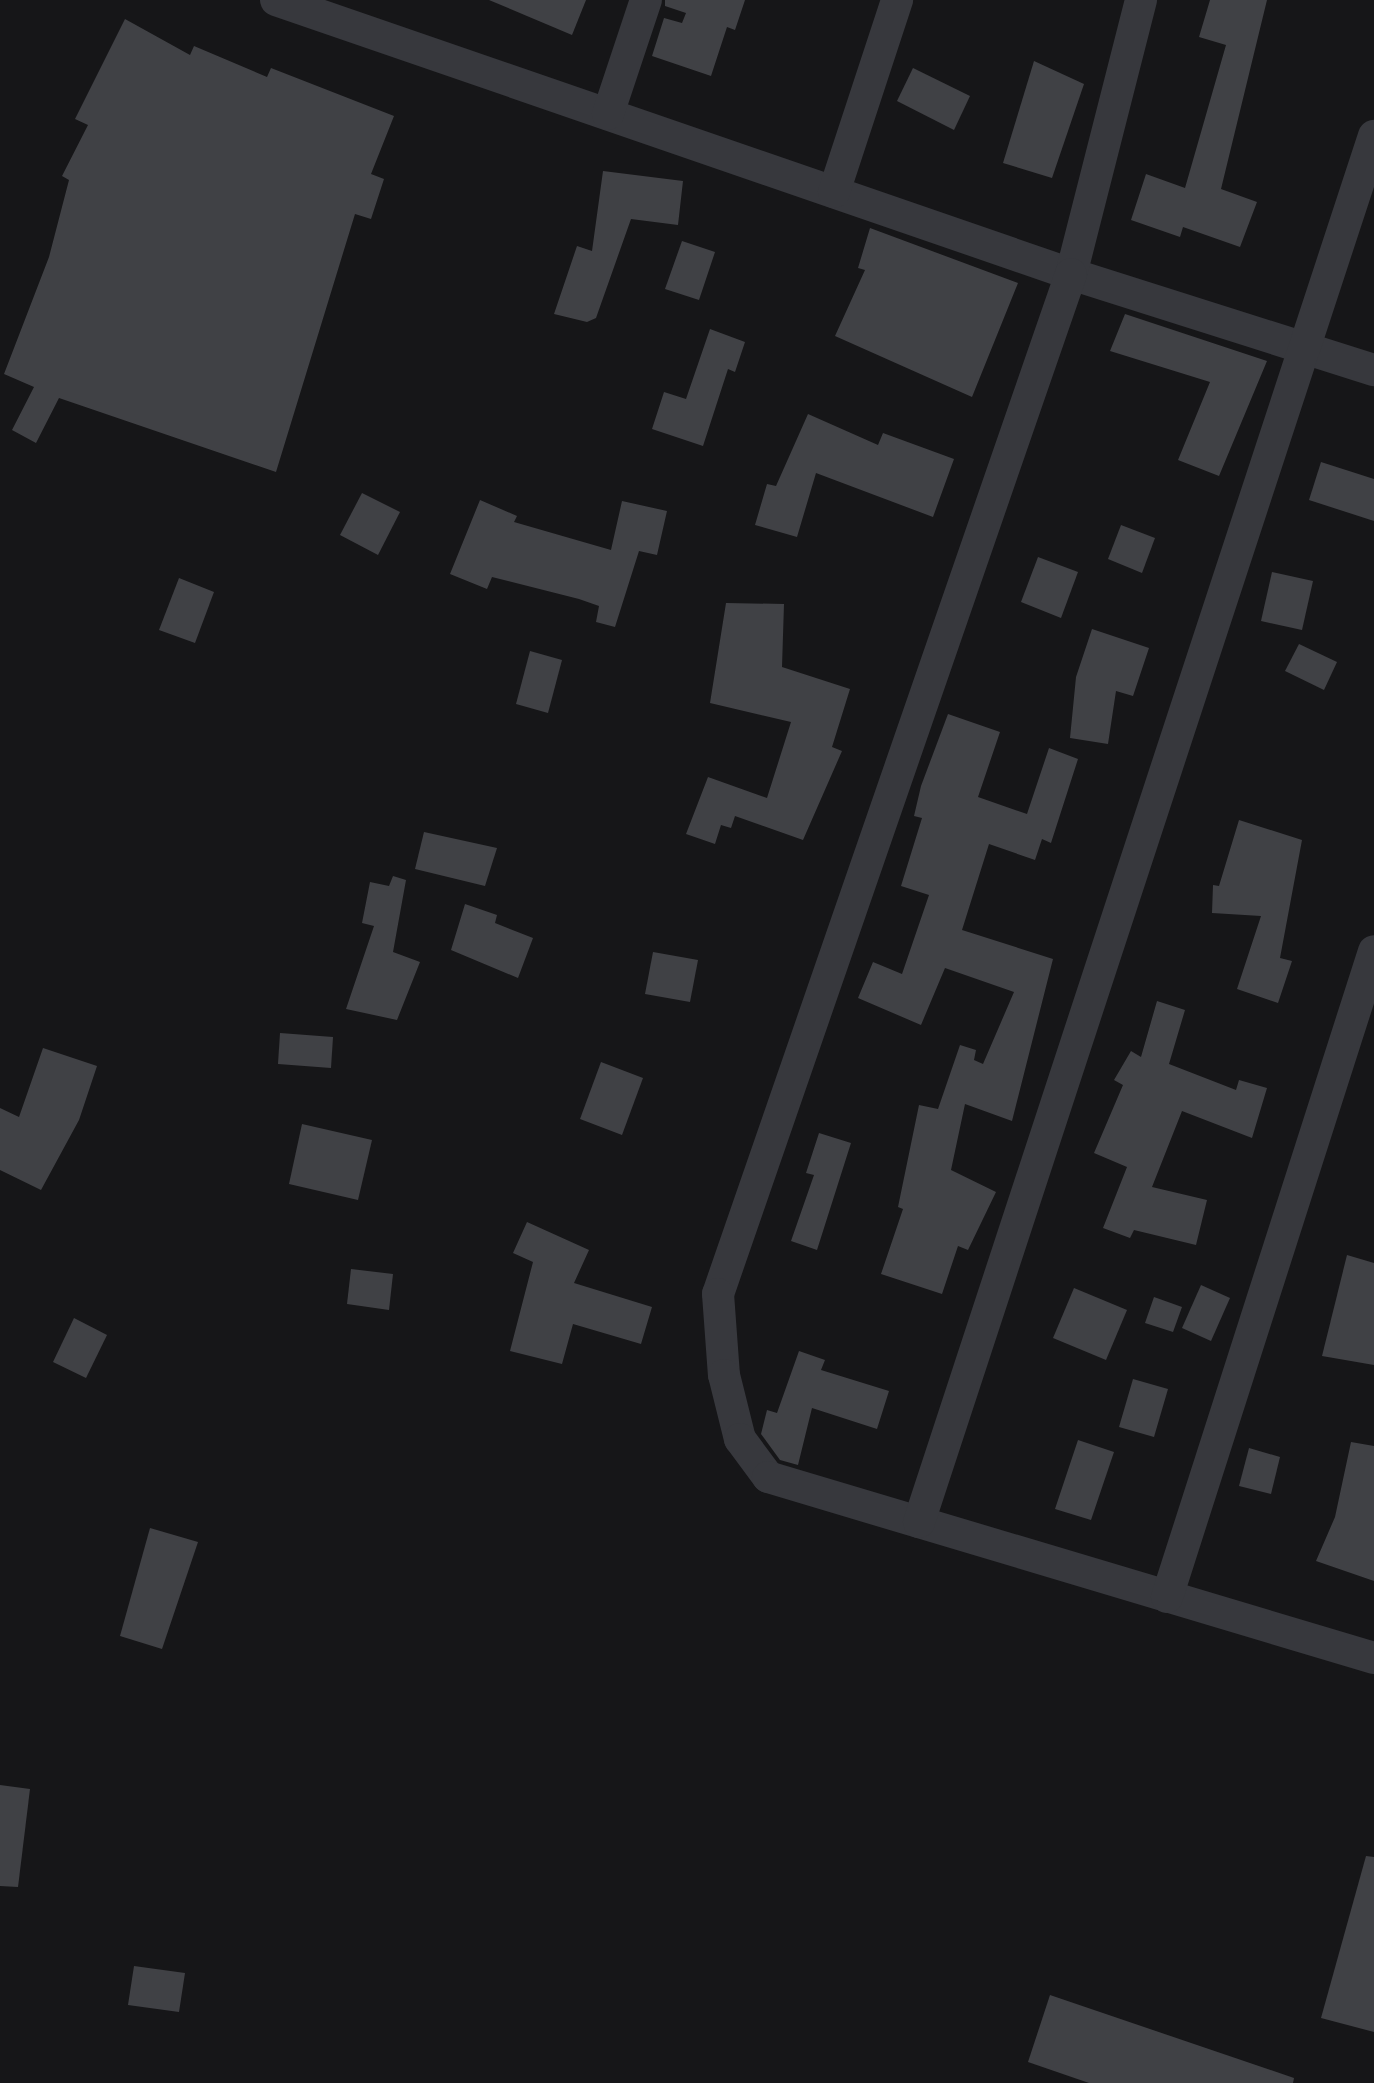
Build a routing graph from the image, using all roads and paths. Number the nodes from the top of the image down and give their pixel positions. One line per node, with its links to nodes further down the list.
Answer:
1 (276, 0): 5 (street)
2 (646, 0): 6 (street)
3 (897, 0): 8 (street)
4 (1142, 0): 9 (street)
5 (346, 11): 6 (street)
6 (608, 114): 8 (street)
7 (1374, 136): 10 (street)
8 (834, 192): 9 (street)
9 (1071, 274): 10 (street); 13 (street)
10 (1302, 349): 11 (street); 13 (street)
11 (1374, 370)
12 (1374, 951): 14 (street)
13 (919, 1522): 14 (street)
14 (1166, 1596): 15 (street)
15 (1374, 1658)

